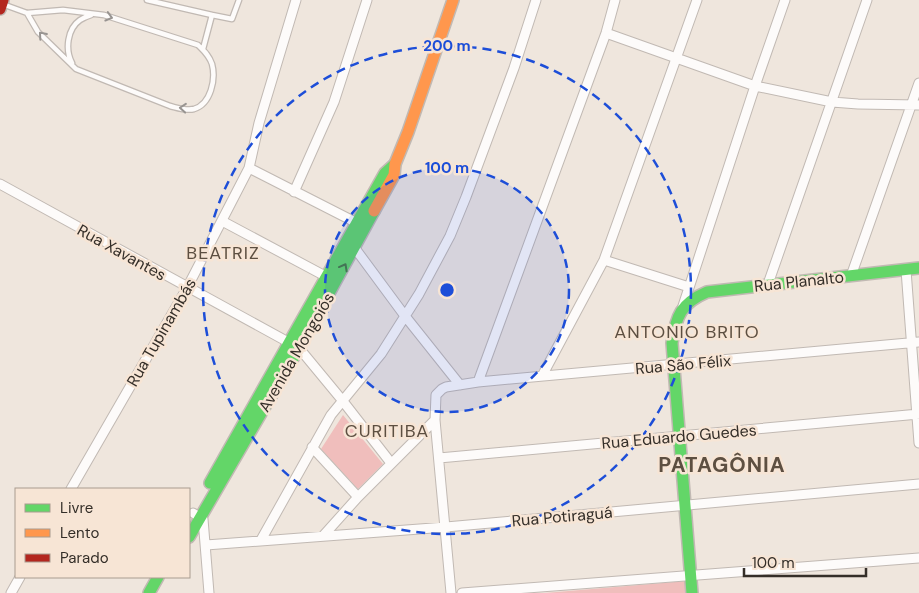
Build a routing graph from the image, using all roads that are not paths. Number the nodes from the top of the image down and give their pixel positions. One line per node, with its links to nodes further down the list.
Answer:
1 (147, 0): 11 (lane)
2 (239, 0): 15 (lane)
3 (296, 0): 25 (street, Rua Tupinambás)
4 (367, 0): 27 (street)
5 (453, 0): 24 (street, Avenida Mongoiós)
6 (536, 0): 40 (street)
7 (615, 0): 16 (street)
8 (697, 0): 18 (street)
9 (785, 0): 21 (street)
10 (867, 0): 22 (street)
11 (163, 2): 15 (lane)
12 (2, 4): 13 (lane)
13 (27, 13): 14 (lane); 19 (lane, one-way to 13)
14 (92, 14): 17 (lane, one-way to 17); 19 (lane)
15 (212, 15): 17 (lane)
16 (606, 33): 18 (street); 45 (street)
17 (203, 50): 19 (lane, one-way to 19)
18 (676, 58): 21 (street); 31 (street)
19 (76, 69)
20 (919, 83): 23 (street)
21 (755, 86): 22 (street); 37 (street)
22 (832, 102): 23 (street); 36 (street)
23 (915, 105): 34 (street)
24 (395, 164): 29 (street, Avenida Mongoiós); 30 (street, Avenida Mongoiós)
25 (250, 168): 27 (street); 28 (street, Rua Tupinambás)
26 (0, 184): 38 (street, Rua Xavantes)
27 (294, 192): 29 (street)
28 (222, 221): 35 (street); 38 (street, Rua Tupinambás)
29 (356, 223): 35 (street, Avenida Mongoiós)
30 (354, 247): 40 (street); 42 (street, Avenida Mongoiós, one-way to 30)
31 (604, 260): 37 (street); 44 (street)
32 (919, 268): 33 (street, Rua Planalto)
33 (906, 270): 34 (street, Rua Planalto); 41 (street)
34 (851, 276): 36 (street, Rua Planalto)
35 (327, 277): 42 (street, Avenida Mongoiós)
36 (768, 284): 39 (street, Rua Planalto)
37 (690, 287): 39 (street)
38 (187, 288): 42 (street, Rua Xavantes); 56 (street, Rua Tupinambás)
39 (683, 306): 43 (street)
40 (405, 316): 46 (street); 47 (street)
41 (915, 342): 43 (street, Rua São Félix); 48 (street)
42 (294, 346): 47 (street, Rua Xavantes); 59 (street, Avenida Mongoiós)
43 (673, 365): 44 (street, Rua São Félix); 50 (street)
44 (542, 376): 45 (street, Rua São Félix)
45 (478, 382): 46 (street, Rua São Félix)
46 (460, 385): 49 (street, Rua São Félix)
47 (342, 400): 52 (street); 54 (street, Rua Xavantes)
48 (918, 414): 50 (street, Rua Eduardo Guedes); 51 (street)
49 (436, 420): 53 (street); 54 (street)
50 (680, 436): 53 (street, Rua Eduardo Guedes); 58 (street)
51 (919, 442)
52 (312, 447): 57 (street); 63 (street)
53 (439, 458): 60 (street)
54 (391, 463): 57 (street)
55 (919, 484): 58 (street, Rua Potiraguá)
56 (72, 488)
57 (358, 497): 62 (street)
58 (685, 505): 60 (street, Rua Potiraguá); 66 (street)
59 (194, 516): 61 (street, Avenida Mongoiós); 64 (street)
60 (446, 527): 62 (street, Rua Potiraguá); 74 (street)
61 (190, 533)
62 (323, 536): 63 (street, Rua Potiraguá)
63 (261, 540): 64 (street, Rua Potiraguá)
64 (206, 545): 73 (street)
65 (919, 558): 66 (street)
66 (691, 574): 75 (street); 76 (street)
67 (19, 578): 70 (street)
68 (157, 578): 71 (street)
69 (166, 578): 72 (street)
70 (11, 593)
71 (149, 593)
72 (158, 593)
73 (209, 593)
74 (451, 593)
75 (462, 593)
76 (692, 593)

